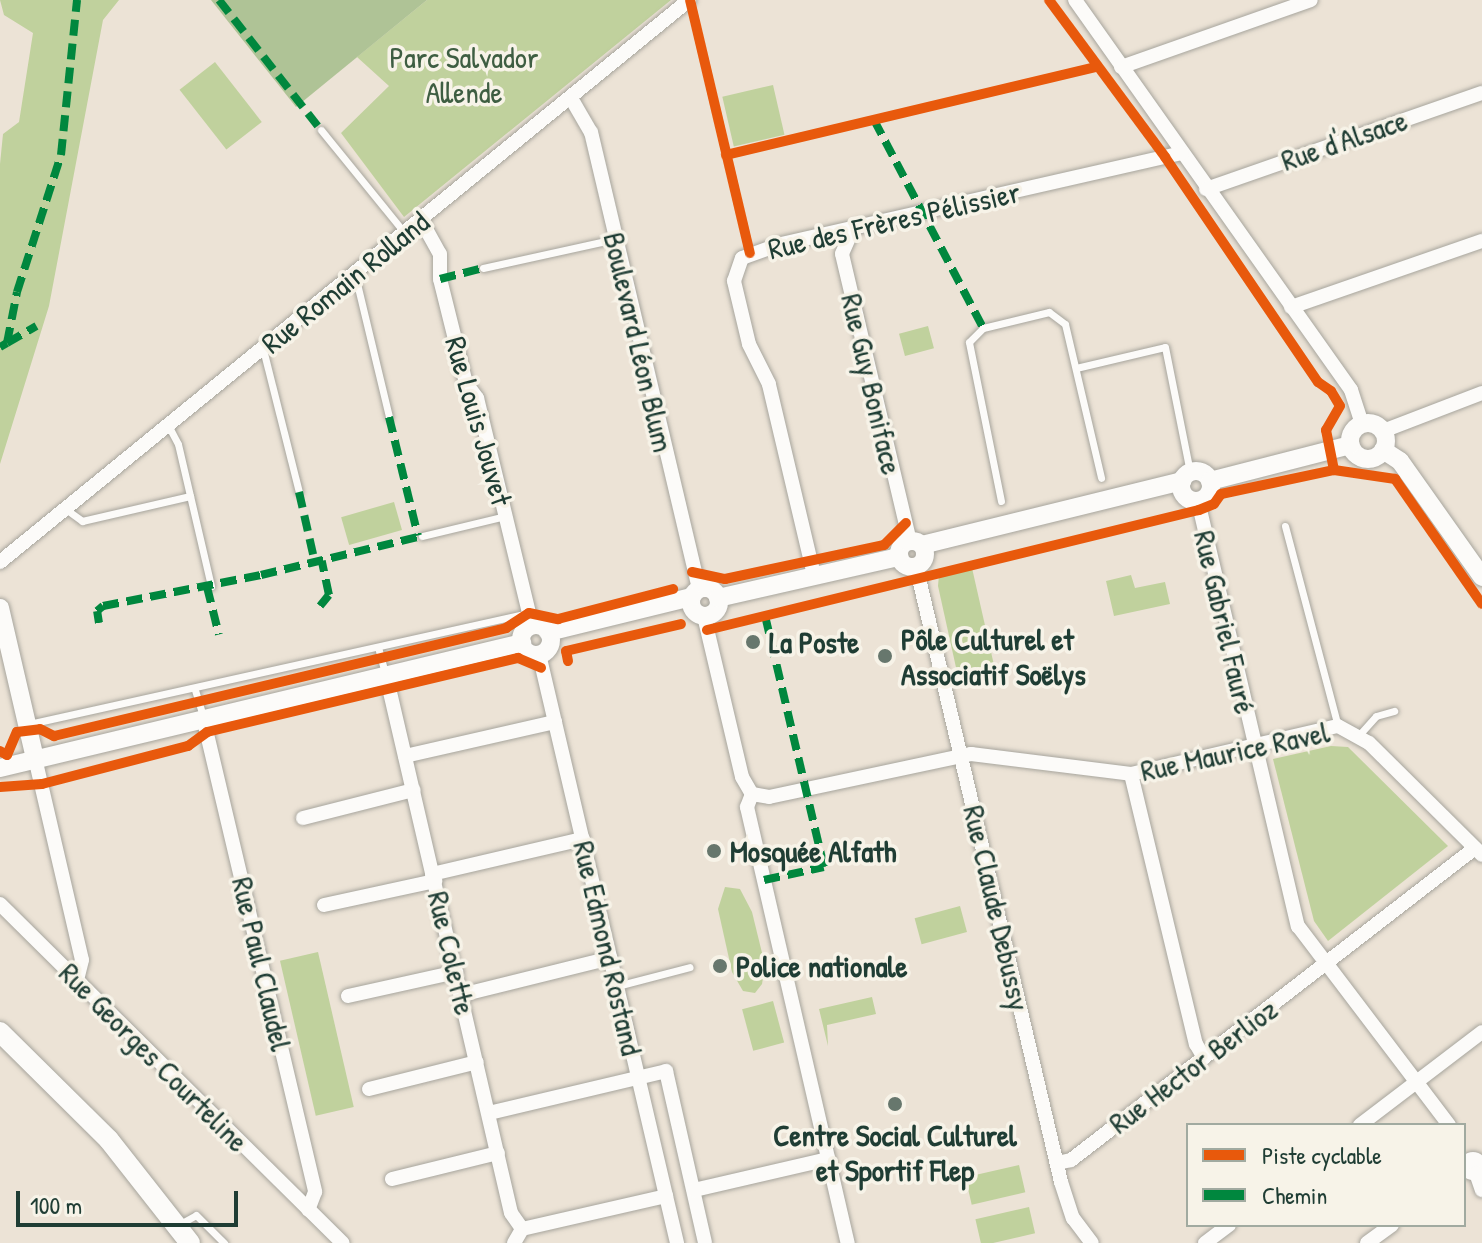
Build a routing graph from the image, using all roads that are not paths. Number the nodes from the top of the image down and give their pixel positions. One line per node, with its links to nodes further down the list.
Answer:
1 (689, 0): 6 (street, Rue Romain Rolland)
2 (1075, 0): 4 (street)
3 (1311, 0): 4 (street)
4 (1121, 67): 8 (street)
5 (1482, 93): 9 (street, Rue d'Alsace)
6 (571, 98): 10 (street, Rue Romain Rolland); 13 (street, Boulevard Léon Blum)
7 (321, 130): 12 (lane)
8 (1182, 153): 9 (street); 11 (street, Rue des Frères Pélissier)
9 (1206, 189): 17 (street)
10 (421, 220): 12 (street, Rue Romain Rolland); 33 (street, Rue Louis Jouvet)
11 (853, 229): 36 (street, Rue Guy Boniface); 38 (street, Rue des Frères Pélissier)
12 (405, 234): 16 (street, Rue Romain Rolland)
13 (615, 239): 15 (lane); 41 (street, Boulevard Léon Blum)
14 (1482, 241): 17 (street)
15 (483, 268)
16 (355, 275): 18 (street, Rue Romain Rolland); 21 (lane)
17 (1291, 307): 22 (street)
18 (263, 349): 23 (street, Rue Romain Rolland); 29 (lane)
19 (1076, 368): 27 (lane); 28 (lane); 31 (lane)
20 (1482, 393): 24 (street)
21 (389, 417)
22 (1362, 424): 24 (street); 25 (street)
23 (169, 427): 30 (lane); 32 (street, Rue Romain Rolland)
24 (1383, 431): 26 (street)
25 (1350, 445): 26 (street); 28 (street)
26 (1383, 450): 39 (street)
27 (1101, 478)
28 (1188, 487): 36 (street); 53 (street, Rue Gabriel Fauré)
29 (299, 492)
30 (190, 496): 32 (lane); 40 (lane)
31 (1001, 501)
32 (67, 510): 37 (street, Rue Romain Rolland)
33 (505, 516): 35 (lane); 43 (street, Rue Louis Jouvet)
34 (1285, 526): 51 (lane)
35 (422, 536)
36 (914, 553): 38 (street); 54 (street, Rue Claude Debussy)
37 (0, 562)
38 (814, 575): 41 (street)
39 (1482, 577)
40 (211, 586)
41 (697, 603): 43 (street); 60 (street, Boulevard Léon Blum)
42 (0, 608): 50 (street)
43 (540, 633): 44 (lane); 45 (street); 49 (street, Rue Edmond Rostand)
44 (378, 647): 45 (lane); 46 (lane)
45 (386, 675): 48 (street); 55 (street, Rue Colette)
46 (195, 690): 48 (lane); 50 (lane)
47 (1394, 711): 52 (lane)
48 (203, 717): 56 (street); 93 (street, Rue Paul Claudel)
49 (555, 722): 55 (street); 62 (street, Rue Edmond Rostand)
50 (27, 725): 56 (street)
51 (1338, 726): 52 (street, Rue Maurice Ravel); 53 (street, Rue Maurice Ravel)
52 (1359, 735): 63 (street, Rue Maurice Ravel)
53 (1254, 744): 58 (street, Rue Maurice Ravel); 68 (street, Rue Gabriel Fauré)
54 (961, 754): 58 (street, Rue Maurice Ravel); 60 (street, Rue Maurice Ravel); 87 (street, Rue Claude Debussy)
55 (405, 756): 59 (street, Rue Colette)
56 (35, 758): 57 (street); 71 (street)
57 (0, 768)
58 (1131, 774): 77 (street)
59 (414, 790): 61 (street); 64 (street, Rue Colette)
60 (752, 794): 86 (street, Boulevard Léon Blum)
61 (303, 818)
62 (583, 839): 64 (street); 67 (street, Rue Edmond Rostand)
63 (1479, 851): 68 (street, Rue Hector Berlioz)
64 (434, 878): 66 (street); 70 (street, Rue Colette)
65 (0, 904): 71 (street, Rue Georges Courteline)
66 (324, 905)
67 (611, 958): 72 (street, Rue Edmond Rostand); 73 (street)
68 (1327, 964): 77 (street, Rue Hector Berlioz); 80 (street, Rue Gabriel Fauré)
69 (690, 967): 72 (lane)
70 (456, 972): 73 (street, Rue Colette); 74 (street)
71 (77, 980): 93 (street, Rue Georges Courteline)
72 (617, 986): 79 (street, Rue Edmond Rostand)
73 (461, 995): 78 (street, Rue Colette)
74 (348, 996)
75 (0, 1032): 94 (main road)
76 (1482, 1032): 80 (street)
77 (1204, 1058): 87 (street, Rue Hector Berlioz)
78 (477, 1062): 81 (street); 82 (street, Rue Colette)
79 (638, 1077): 82 (street); 90 (street); 92 (street, Rue Edmond Rostand)
80 (1419, 1081): 83 (street); 84 (street, Rue Gabriel Fauré)
81 (369, 1089)
82 (489, 1113): 85 (street, Rue Colette)
83 (1363, 1123)
84 (1448, 1123)
85 (498, 1153): 89 (street); 97 (street, Rue Colette)
86 (828, 1159): 90 (street); 104 (street, Boulevard Léon Blum)
87 (1057, 1163): 105 (street, Rue Claude Debussy)
88 (1472, 1163): 91 (street)
89 (392, 1179)
90 (694, 1190): 103 (street)
91 (1482, 1190)
92 (666, 1196): 97 (street); 102 (street, Rue Edmond Rostand)
93 (308, 1210): 100 (street, Rue Georges Courteline)
94 (177, 1226): 98 (main road); 99 (lane)
95 (1226, 1227): 106 (street)
96 (1389, 1227): 107 (street)
97 (522, 1229): 101 (street)
98 (190, 1243)
99 (224, 1243)
100 (342, 1243)
101 (514, 1243)
102 (677, 1243)
103 (705, 1243)
104 (848, 1243)
105 (1092, 1243)
106 (1205, 1243)
107 (1367, 1243)

